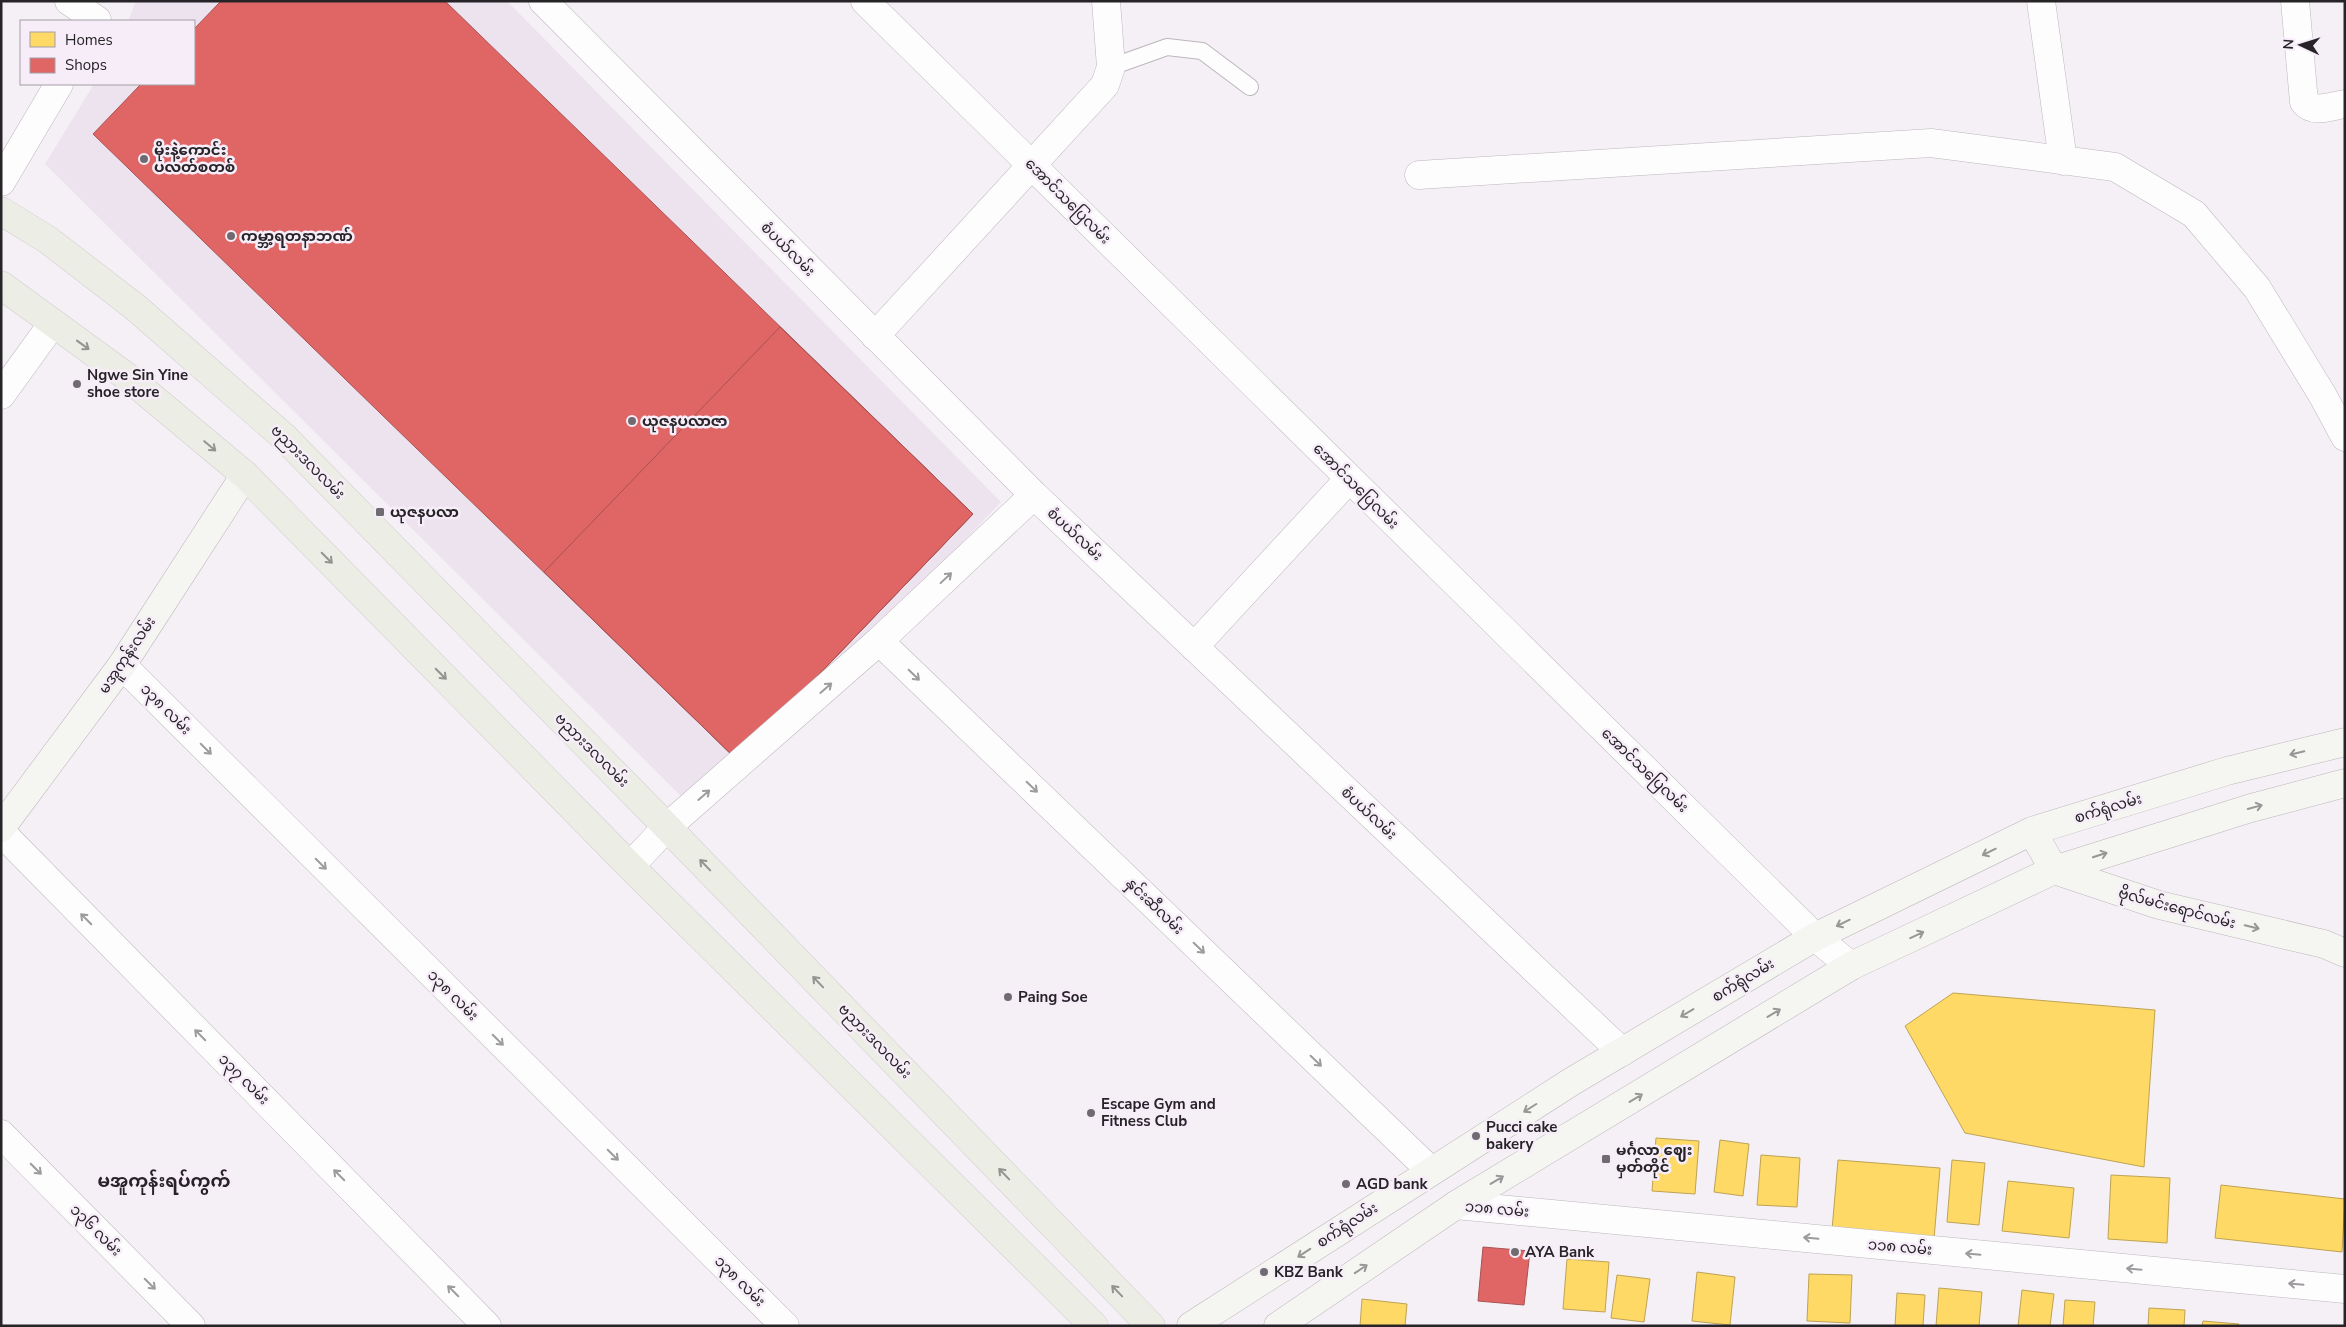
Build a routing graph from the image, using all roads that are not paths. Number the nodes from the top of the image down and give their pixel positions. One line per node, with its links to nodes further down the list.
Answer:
1 (69, 1): 7 (street)
2 (543, 1): 19 (street, စံပယ်လမ်း)
3 (866, 1): 13 (street, အောင်သပြေလမ်း)
4 (1106, 1): 8 (street)
5 (2041, 1): 12 (street)
6 (2295, 1): 11 (street)
7 (100, 14)
8 (1108, 76): 10 (lane); 13 (street)
9 (59, 85): 15 (street)
10 (1250, 87)
11 (2345, 104)
12 (2063, 161): 14 (street); 20 (street)
13 (1033, 166): 19 (street); 24 (street, အောင်သပြေလမ်း)
14 (1419, 175)
15 (1, 182)
16 (1, 211): 31 (main road, ဗညားဒလလမ်း)
17 (1, 284): 18 (main road)
18 (53, 323): 21 (street); 23 (main road, one-way to 23)
19 (875, 336): 25 (street, စံပယ်လမ်း)
20 (2334, 394): 22 (street)
21 (1, 395)
22 (2345, 437)
23 (245, 475): 28 (main road, မအူကုန်းလမ်း); 35 (main road, one-way to 35)
24 (1349, 479): 27 (street); 37 (street, အောင်သပြေလမ်း)
25 (1034, 495): 26 (street, one-way to 25); 27 (street, စံပယ်လမ်း)
26 (879, 641): 31 (street, one-way to 26); 42 (street, နှင်းဆီလမ်း, one-way to 42)
27 (1194, 646): 40 (street, စံပယ်လမ်း)
28 (122, 665): 32 (main road, မအူကုန်းလမ်း); 47 (street, ၁၃၈ လမ်း, one-way to 47)
29 (2345, 742): 33 (main road, စက်ရုံလမ်း, one-way to 33)
30 (2345, 783): 36 (main road, one-way to 30)
31 (667, 827): 35 (street); 49 (main road, ဗညားဒလလမ်း, one-way to 31)
32 (1, 828)
33 (2032, 831): 36 (main road); 37 (main road, စက်ရုံလမ်း, one-way to 37)
34 (1, 832): 46 (street, ၁၃၇ လမ်း, one-way to 34)
35 (630, 866): 48 (main road)
36 (2054, 870): 38 (main road, ဗိုလ်မင်းရောင်လမ်း, one-way to 38); 39 (main road, one-way to 36)
37 (1815, 937): 39 (street, အောင်သပြေလမ်း); 40 (main road, စက်ရုံလမ်း, one-way to 40)
38 (2345, 953)
39 (1851, 966): 43 (main road, one-way to 39)
40 (1622, 1052): 42 (main road, စက်ရုံလမ်း, one-way to 42)
41 (1, 1134): 45 (street, ၁၃၆ လမ်း, one-way to 45)
42 (1431, 1171): 50 (main road, စက်ရုံလမ်း, one-way to 50)
43 (1456, 1205): 44 (street, ၁၁၈ လမ်း, one-way to 43); 51 (main road, one-way to 43)
44 (2345, 1289)
45 (191, 1326)
46 (487, 1326)
47 (785, 1326)
48 (1094, 1326)
49 (1151, 1326)
50 (1191, 1326)
51 (1278, 1326)

